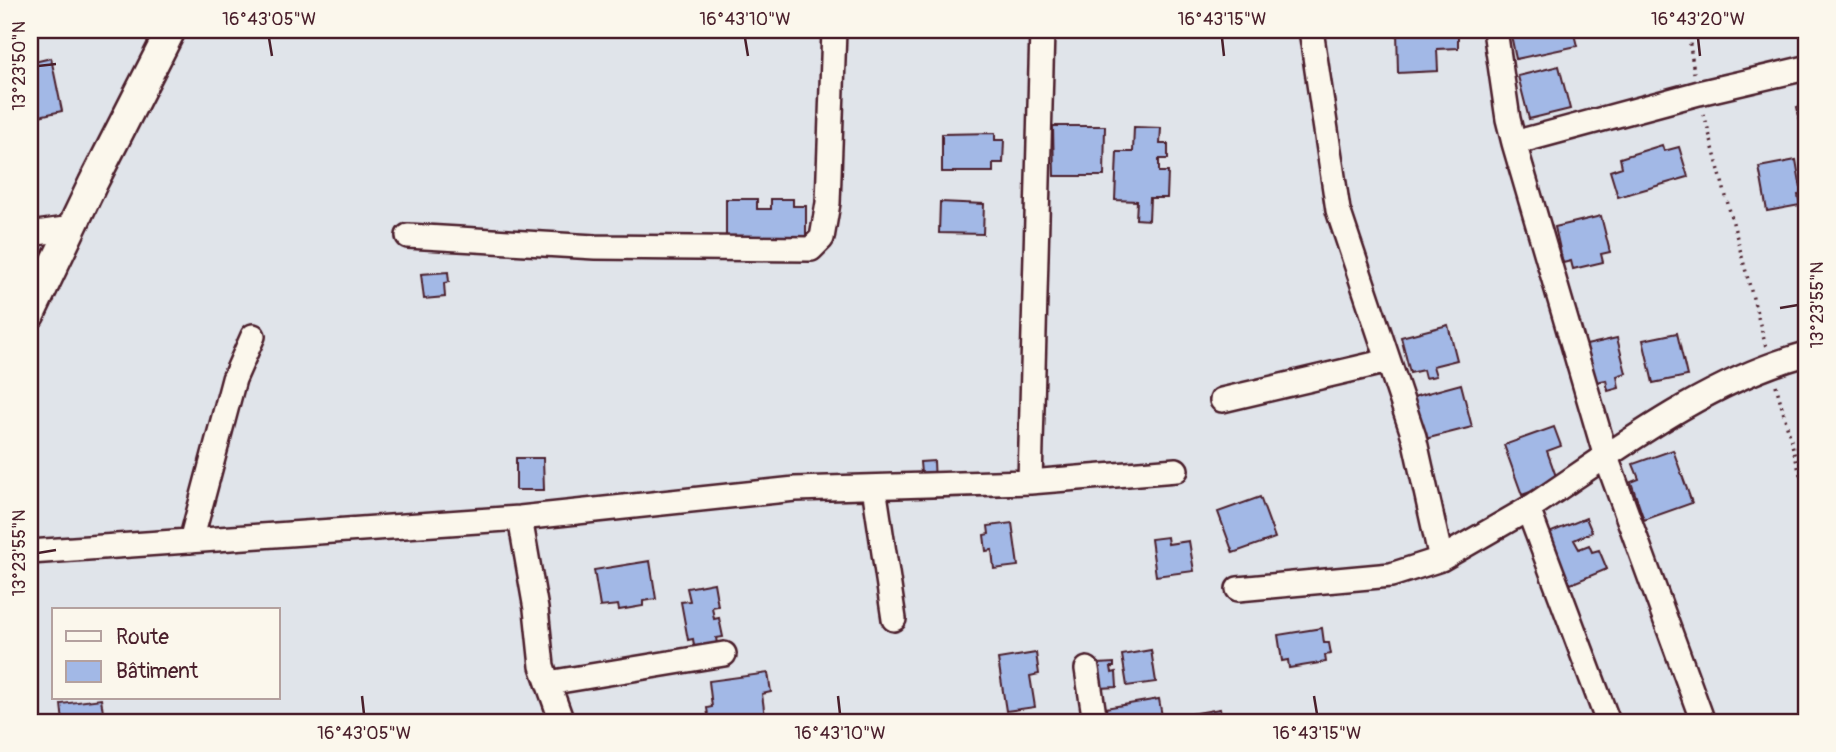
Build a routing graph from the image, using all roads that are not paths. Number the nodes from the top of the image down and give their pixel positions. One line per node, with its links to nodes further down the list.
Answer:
1 (171, 30): 8 (street)
2 (834, 30): 10 (street)
3 (1042, 30): 18 (street)
4 (1311, 30): 14 (street)
5 (1495, 30): 7 (street)
6 (1806, 68): 7 (street)
7 (1514, 143): 16 (street)
8 (72, 228): 9 (street); 11 (street)
9 (30, 234)
10 (408, 236)
11 (30, 315)
12 (253, 335): 22 (street)
13 (1806, 354): 16 (street)
14 (1388, 360): 15 (street); 24 (street)
15 (1222, 400)
16 (1606, 457): 20 (street); 33 (street)
17 (1175, 470): 18 (street)
18 (1030, 482): 19 (street)
19 (874, 487): 21 (street); 26 (street)
20 (1528, 509): 24 (street); 32 (street)
21 (520, 518): 22 (street); 29 (street)
22 (191, 541): 23 (street)
23 (30, 552)
24 (1441, 559): 25 (street)
25 (1238, 589)
26 (894, 619)
27 (724, 654): 29 (street)
28 (1087, 669): 31 (street)
29 (548, 683): 30 (street)
30 (562, 722)
31 (1095, 722)
32 (1608, 722)
33 (1703, 722)

